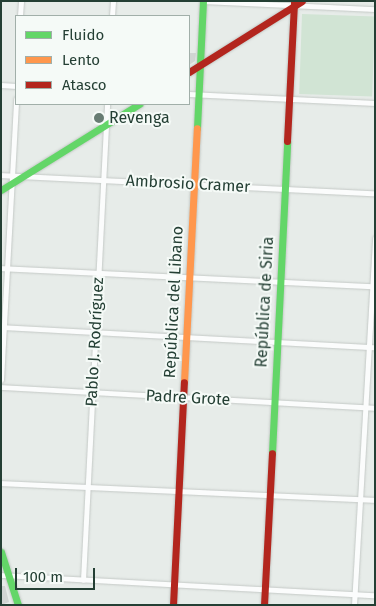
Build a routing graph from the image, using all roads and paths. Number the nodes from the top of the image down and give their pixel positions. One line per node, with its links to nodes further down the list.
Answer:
1 (21, 1): 7 (street)
2 (113, 1): 8 (street)
3 (203, 1): 5 (street); 9 (main road, República del Libano)
4 (302, 1): 5 (main road)
5 (294, 4): 6 (street); 9 (main road); 15 (main road, República de Siria)
6 (375, 9)
7 (20, 15)
8 (112, 15)
9 (200, 65): 10 (main road); 14 (main road, República del Libano)
10 (190, 71)
11 (1, 85): 12 (street)
12 (15, 86)
13 (190, 94): 14 (street)
14 (198, 94): 15 (street); 25 (main road, República del Libano)
15 (289, 98): 16 (street); 26 (main road, República de Siria)
16 (375, 102)
17 (16, 105): 23 (street)
18 (108, 105): 20 (street, Pablo J. Rodríguez)
19 (137, 105): 20 (main road)
20 (106, 124): 22 (main road); 24 (street, Pablo J. Rodríguez)
21 (1, 175): 23 (street)
22 (22, 176): 23 (main road); 24 (street, Ambrosio Cramer)
23 (12, 179): 27 (main road); 31 (street)
24 (104, 180): 25 (street, Ambrosio Cramer); 32 (street, Pablo J. Rodríguez)
25 (194, 184): 26 (street, Ambrosio Cramer); 33 (main road, República del Libano)
26 (285, 189): 28 (street, Ambrosio Cramer); 34 (main road, República de Siria)
27 (1, 190)
28 (375, 193)
29 (375, 239): 35 (street)
30 (1, 268): 31 (street)
31 (8, 269): 32 (street); 36 (street)
32 (99, 274): 33 (street); 37 (street, Pablo J. Rodríguez)
33 (189, 277): 34 (street); 38 (main road, República del Libano)
34 (280, 280): 35 (street); 39 (main road, República de Siria)
35 (373, 286): 40 (street)
36 (3, 327): 37 (street); 42 (street)
37 (96, 332): 38 (street); 44 (street, Pablo J. Rodríguez)
38 (186, 337): 39 (street); 45 (main road, República del Libano)
39 (277, 342): 40 (street); 46 (main road, República de Siria)
40 (369, 346): 41 (street); 47 (street)
41 (375, 347)
42 (1, 380)
43 (1, 387): 44 (street, Padre Grote)
44 (92, 393): 45 (street, Padre Grote); 50 (street, Pablo J. Rodríguez)
45 (183, 398): 46 (street, Padre Grote); 51 (main road, República del Libano)
46 (274, 403): 47 (street, Padre Grote); 52 (main road, República de Siria)
47 (365, 408): 48 (street, Padre Grote); 53 (street)
48 (375, 408)
49 (1, 483): 50 (street)
50 (88, 485): 51 (street); 57 (street, Pablo J. Rodríguez)
51 (179, 490): 52 (street); 58 (main road, República del Libano)
52 (269, 494): 53 (street); 59 (main road, República de Siria)
53 (360, 499): 54 (street); 60 (street)
54 (375, 500)
55 (1, 552): 56 (main road)
56 (5, 576): 57 (street); 62 (main road)
57 (83, 580): 58 (street)
58 (174, 585): 59 (street); 63 (main road, República del Libano)
59 (264, 590): 60 (street); 64 (main road, República de Siria)
60 (355, 594): 61 (street); 65 (street)
61 (375, 595)
62 (18, 605)
63 (173, 605)
64 (264, 605)
65 (354, 605)

